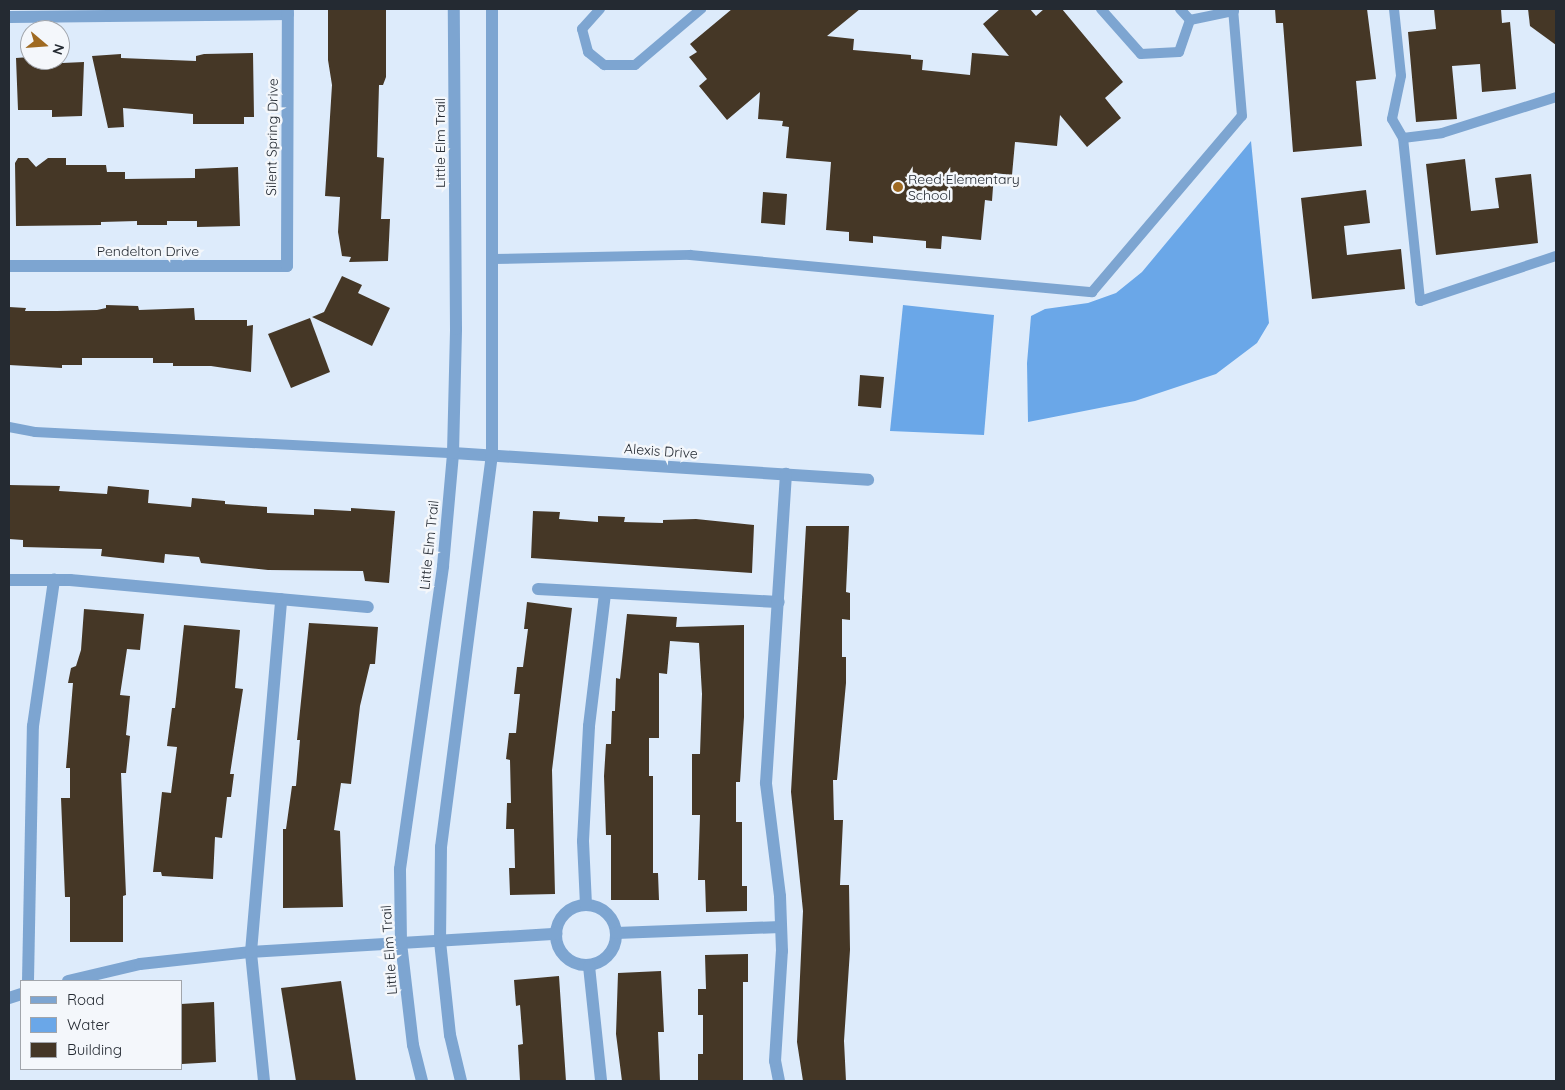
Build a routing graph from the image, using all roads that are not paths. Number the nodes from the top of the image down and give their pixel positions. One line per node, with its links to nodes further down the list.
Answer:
1 (454, 9): 20 (street, Little Elm Trail)
2 (492, 9): 16 (street)
3 (600, 9): 4 (lane)
4 (701, 9)
5 (1102, 9): 12 (lane)
6 (1180, 9): 12 (lane)
7 (1394, 9): 14 (lane)
8 (1234, 10): 12 (lane); 16 (lane)
9 (288, 11): 10 (street); 18 (street, Silent Spring Drive)
10 (41, 13): 11 (street)
11 (9, 17)
12 (1190, 20)
13 (1556, 97): 14 (lane)
14 (1404, 138): 15 (lane)
15 (1556, 256)
16 (493, 259): 21 (street)
17 (9, 266): 18 (street, Pendelton Drive)
18 (287, 266)
19 (9, 427): 20 (lane)
20 (453, 453): 21 (street, Alexis Drive); 36 (street, Little Elm Trail)
21 (492, 455): 22 (street, Alexis Drive); 35 (street)
22 (786, 474): 23 (street, Alexis Drive); 29 (street)
23 (868, 480)
24 (9, 580): 25 (street)
25 (54, 580): 28 (street); 39 (street)
26 (538, 590): 27 (street)
27 (606, 593): 29 (street); 31 (street)
28 (281, 599): 30 (street); 37 (street)
29 (779, 602): 32 (street)
30 (368, 607)
31 (586, 905): 33 (street); 34 (street)
32 (781, 927): 33 (street); 45 (street)
33 (616, 933): 38 (street)
34 (556, 934): 35 (street); 38 (street)
35 (440, 942): 36 (street); 43 (street)
36 (401, 943): 37 (street); 42 (street, Little Elm Trail)
37 (251, 952): 40 (street); 41 (street)
38 (589, 966): 44 (street)
39 (28, 980)
40 (72, 980)
41 (264, 1081)
42 (422, 1081)
43 (461, 1081)
44 (601, 1081)
45 (779, 1081)

